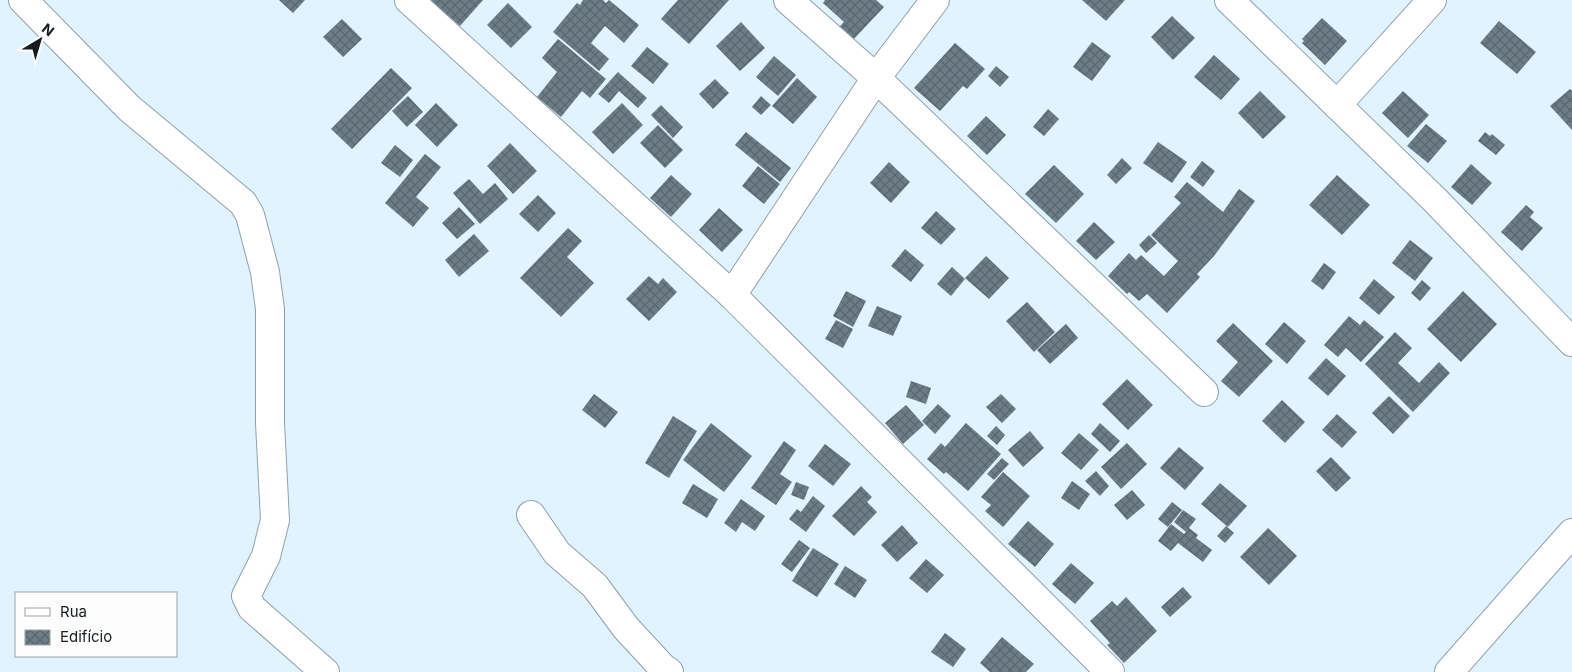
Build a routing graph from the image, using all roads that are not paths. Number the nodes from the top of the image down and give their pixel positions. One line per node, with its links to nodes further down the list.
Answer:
1 (23, 0): 15 (street)
2 (409, 0): 9 (street)
3 (788, 0): 7 (street)
4 (935, 0): 7 (street)
5 (1229, 0): 8 (street)
6 (1432, 0): 8 (street)
7 (876, 78): 9 (street); 11 (street)
8 (1337, 105): 10 (street)
9 (732, 295): 17 (street)
10 (1572, 342)
11 (1204, 392)
12 (531, 516): 16 (street)
13 (1572, 533): 14 (street)
14 (1451, 671)
15 (325, 672)
16 (670, 672)
17 (1110, 672)

